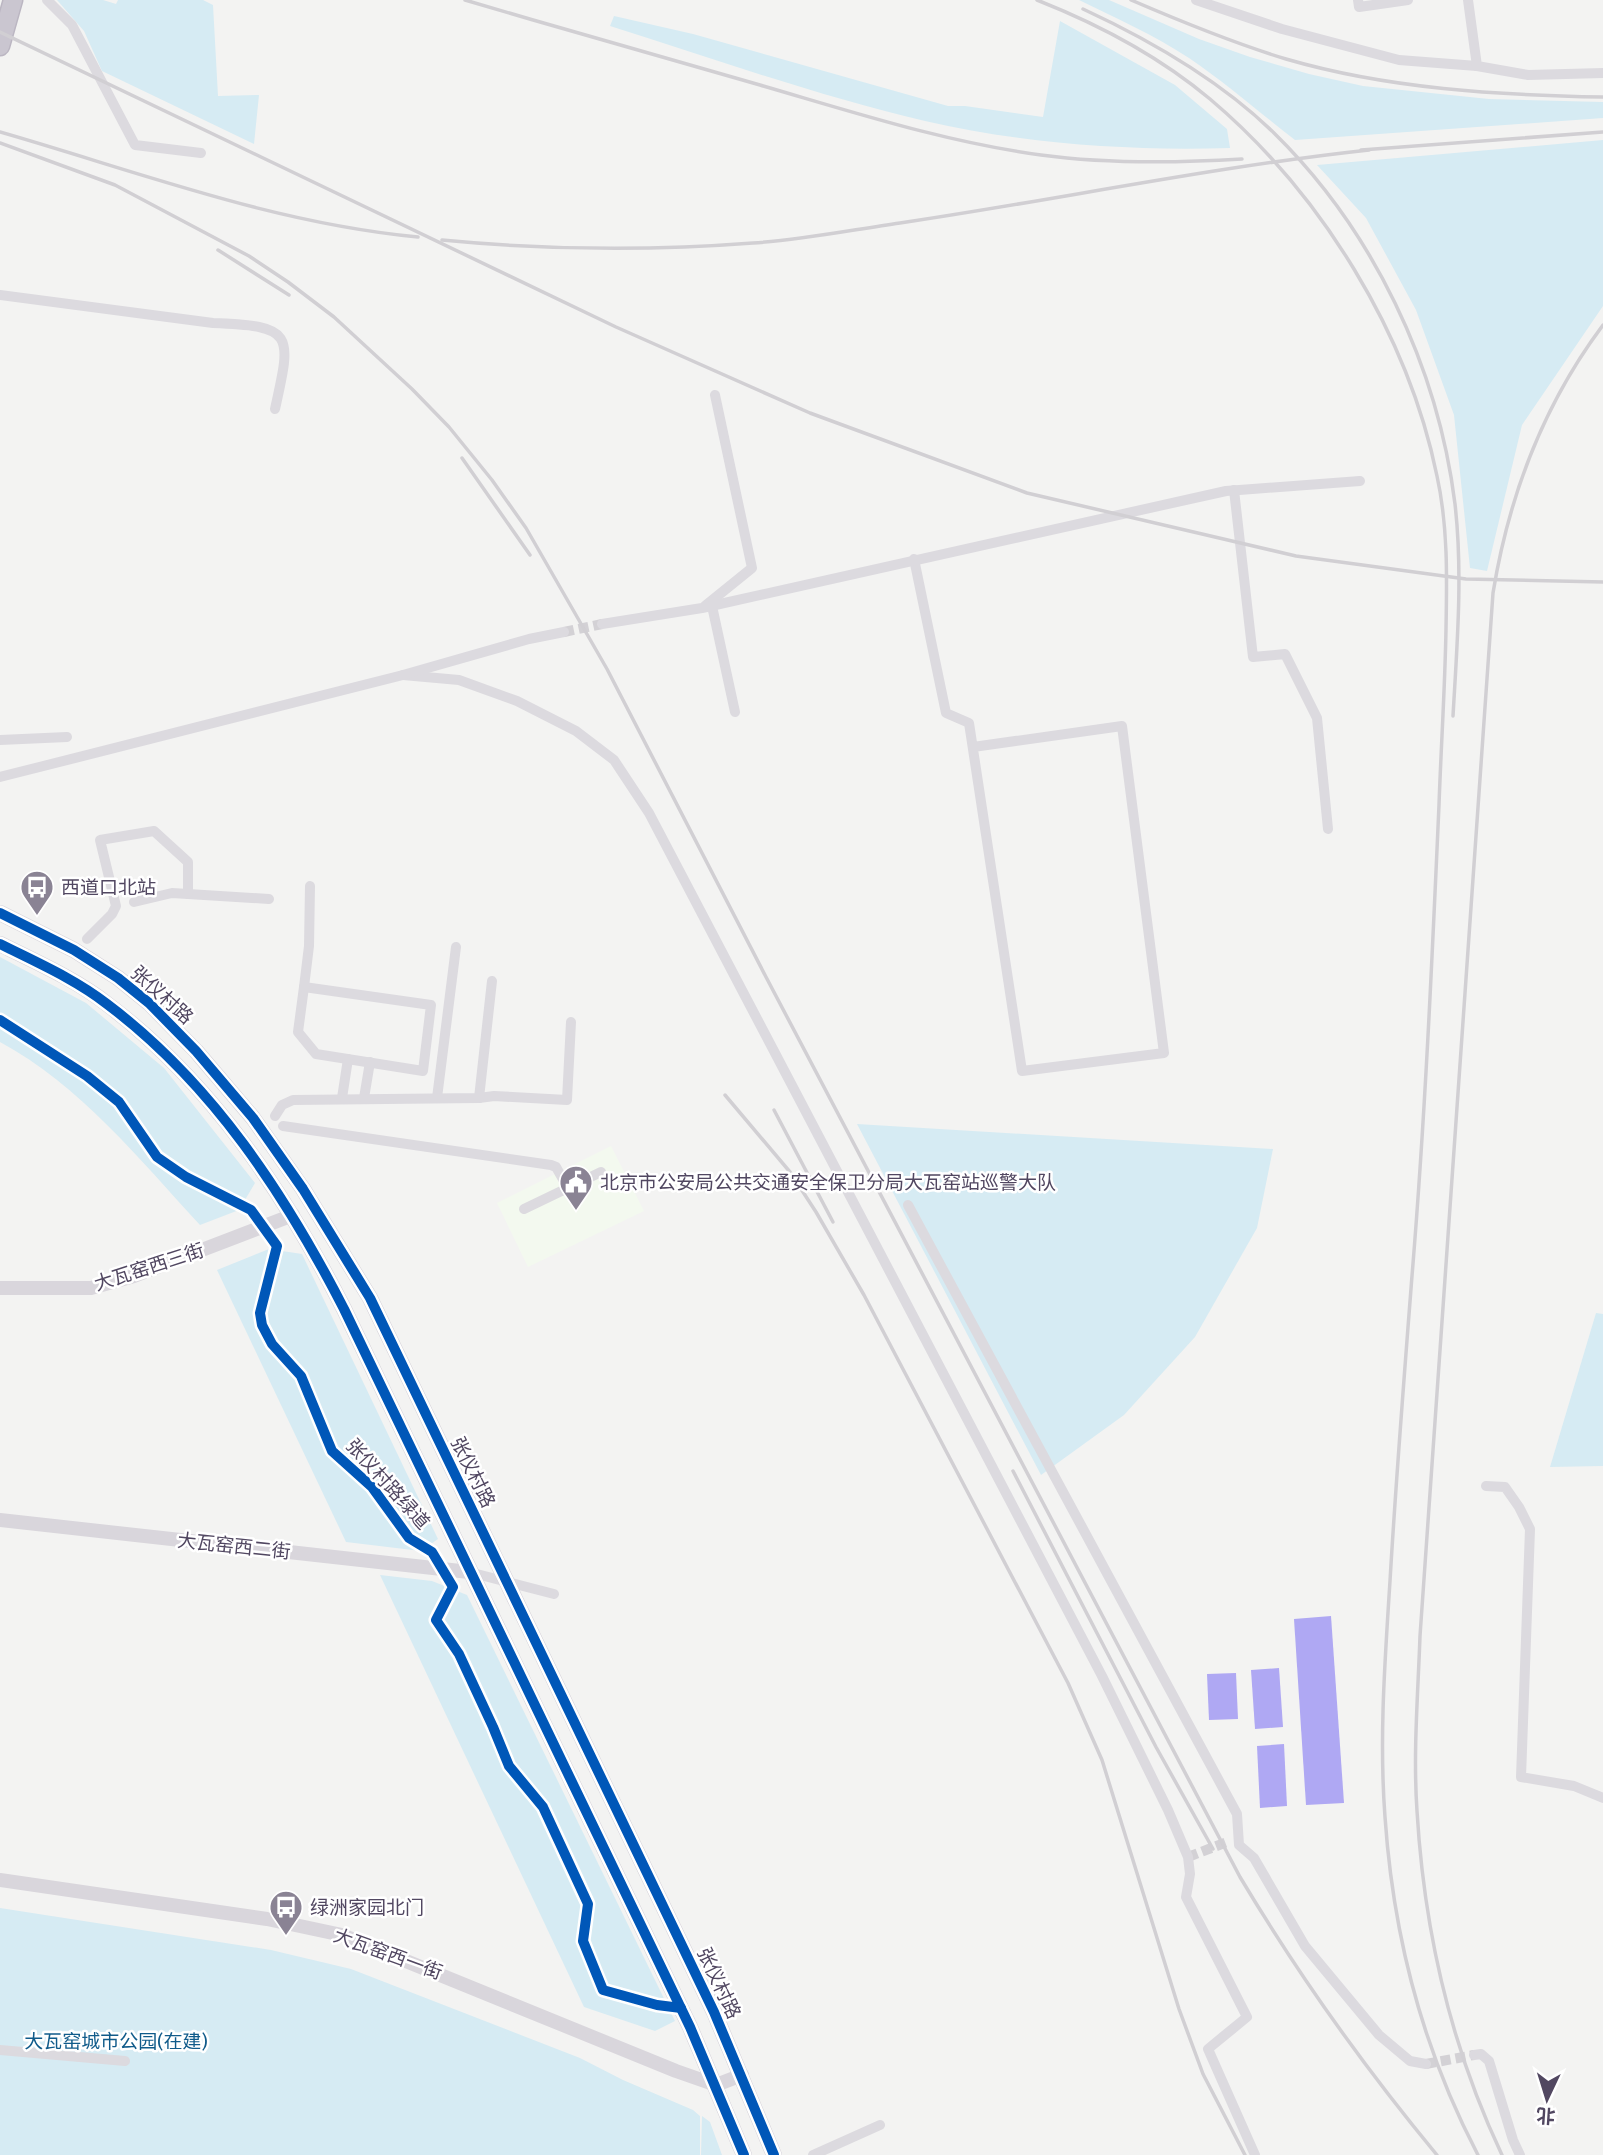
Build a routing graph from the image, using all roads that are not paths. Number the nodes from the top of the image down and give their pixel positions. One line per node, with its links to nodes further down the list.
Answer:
1 (13, 0): 7 (highway)
2 (47, 0): 10 (street)
3 (1196, 0): 8 (street)
4 (1359, 0): 5 (street)
5 (1408, 0)
6 (1468, 0): 8 (street)
7 (0, 46)
8 (1477, 66): 9 (street)
9 (1603, 73)
10 (201, 153)
11 (0, 295): 13 (street)
12 (715, 395): 17 (street)
13 (275, 409)
14 (1360, 481): 15 (street)
15 (1234, 490): 16 (street); 26 (street)
16 (914, 559): 17 (street); 24 (street)
17 (707, 607): 18 (street); 21 (street)
18 (602, 624)
19 (564, 632): 20 (street)
20 (402, 675): 25 (street); 71 (street)
21 (735, 712)
22 (66, 737): 23 (street)
23 (0, 740)
24 (973, 747): 24 (street)
25 (0, 777)
26 (1328, 830)
27 (310, 886): 36 (street)
28 (188, 894): 29 (street); 30 (street); 32 (street)
29 (269, 899)
30 (134, 902)
31 (0, 913): 55 (main road, 张仪村路)
32 (87, 939)
33 (0, 944): 50 (main road)
34 (456, 947): 42 (street)
35 (492, 981): 43 (street)
36 (304, 987): 38 (street); 39 (street)
37 (570, 1022): 43 (street)
38 (348, 1059): 39 (street); 40 (street)
39 (370, 1062): 41 (street)
40 (342, 1098): 41 (street); 44 (street)
41 (364, 1098): 42 (street)
42 (438, 1098): 43 (street)
43 (478, 1098)
44 (275, 1116)
45 (283, 1126): 47 (street)
46 (601, 1172): 47 (street)
47 (568, 1188): 49 (street)
48 (908, 1205): 59 (street)
49 (524, 1209)
50 (293, 1215): 51 (street, 大瓦窑西三街); 54 (main road)
51 (0, 1288)
52 (1486, 1486): 57 (street)
53 (0, 1520): 54 (street, 大瓦窑西二街)
54 (469, 1572): 55 (street); 66 (main road)
55 (508, 1583): 56 (street); 65 (main road, 张仪村路)
56 (554, 1594)
57 (1603, 1798)
58 (1227, 1842): 59 (street)
59 (1239, 1845): 64 (street)
60 (0, 1880): 66 (street, 大瓦窑西一街)
61 (0, 2050): 63 (street)
62 (1474, 2055): 72 (street)
63 (125, 2061)
64 (1426, 2064)
65 (742, 2075): 66 (street); 69 (main road, 张仪村路)
66 (716, 2085): 68 (main road)
67 (880, 2125): 70 (street)
68 (744, 2155)
69 (774, 2155)
70 (813, 2155)
71 (1255, 2155)
72 (1520, 2155)

